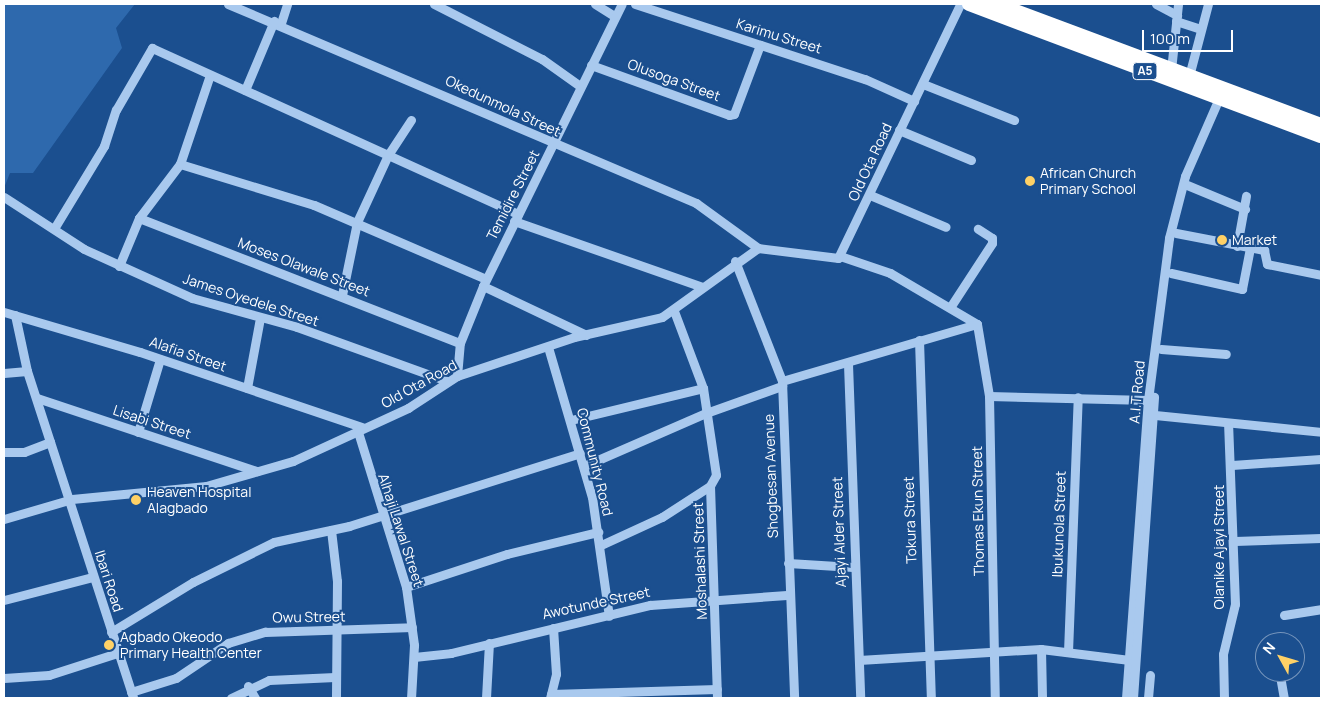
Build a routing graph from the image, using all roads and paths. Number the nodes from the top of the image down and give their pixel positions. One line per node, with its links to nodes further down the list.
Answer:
1 (228, 4): 15 (street, Okedunmola Street)
2 (287, 4): 15 (street)
3 (434, 4): 23 (street)
4 (595, 4): 13 (street)
5 (622, 4): 13 (street, Temidire Street)
6 (635, 4): 17 (street, Karimu Street)
7 (960, 4): 22 (street, Old Ota Road)
8 (969, 4): 25 (highway, A5)
9 (997, 4): 19 (highway, A5)
10 (1156, 4): 14 (street)
11 (1178, 4): 14 (street)
12 (1208, 4): 16 (street)
13 (614, 16): 18 (street, Temidire Street)
14 (1177, 18): 16 (street); 19 (street)
15 (277, 22): 24 (street); 32 (street, Okedunmola Street)
16 (1201, 29): 21 (street)
17 (760, 45): 18 (street, Olusoga Street); 26 (street, Karimu Street)
18 (591, 65): 23 (street, Temidire Street)
19 (1171, 70): 21 (highway, A5)
20 (210, 75): 24 (street); 35 (street); 44 (street)
21 (1189, 76): 29 (highway, A5)
22 (923, 84): 26 (street, Old Ota Road); 28 (street)
23 (580, 86): 32 (street, Temidire Street)
24 (245, 90): 33 (street)
25 (1222, 100): 31 (highway, A5); 36 (street, A.I.T Road); 75 (street, A.I.T Road)
26 (914, 101): 30 (street, Old Ota Road)
27 (412, 120): 33 (street)
28 (1014, 120)
29 (1321, 125)
30 (899, 130): 34 (street); 37 (street, Old Ota Road)
31 (1321, 136)
32 (554, 144): 41 (street, Temidire Street); 49 (street, Okedunmola Street)
33 (388, 155): 41 (street); 43 (street)
34 (971, 160)
35 (180, 164): 42 (street); 43 (street)
36 (1186, 185): 40 (street); 47 (street, A.I.T Road)
37 (870, 195): 45 (street); 51 (street, Old Ota Road)
38 (1246, 196): 40 (street)
39 (4, 197): 44 (street, James Oyedele Street)
40 (1245, 209): 48 (street)
41 (516, 217): 56 (street, Temidire Street); 57 (street)
42 (139, 218): 53 (street); 58 (street, Moses Olawale Street)
43 (357, 222): 56 (street); 58 (street)
44 (55, 227): 53 (street, James Oyedele Street)
45 (946, 227)
46 (978, 229): 59 (street)
47 (1176, 233): 48 (street); 54 (street, A.I.T Road)
48 (1237, 246): 50 (street)
49 (758, 248): 51 (street); 52 (street, Old Ota Road)
50 (1250, 248): 54 (street); 55 (street)
51 (840, 256): 59 (street)
52 (735, 261): 57 (street, Old Ota Road); 78 (street, Shogbesan Avenue)
53 (119, 266): 63 (street, James Oyedele Street)
54 (1171, 273): 69 (street, A.I.T Road)
55 (1321, 275)
56 (485, 283): 65 (street); 67 (street, Temidire Street)
57 (702, 287): 60 (street, Old Ota Road)
58 (342, 295): 67 (street, Moses Olawale Street)
59 (951, 306): 64 (street)
60 (674, 311): 65 (street, Old Ota Road); 80 (street, Moshalashi Street)
61 (4, 312): 62 (street, Alafia Street)
62 (15, 314): 71 (street, Alafia Street); 73 (street, Ibari Road)
63 (260, 318): 77 (street, James Oyedele Street); 79 (street)
64 (977, 324): 66 (street); 81 (street, Thomas Ekun Street)
65 (586, 335): 68 (street, Old Ota Road)
66 (918, 340): 72 (street); 128 (street, Tokura Street)
67 (460, 343): 76 (street, Temidire Street)
68 (548, 347): 76 (street, Old Ota Road); 87 (street, Community Road)
69 (1160, 349): 70 (street); 75 (street, A.I.T Road)
70 (1226, 354)
71 (160, 358): 79 (street, Alafia Street); 90 (street)
72 (848, 364): 78 (street); 109 (street, Ajayi Alder Street)
73 (28, 371): 74 (street); 83 (street, Ibari Road)
74 (4, 373)
75 (1155, 373): 84 (street, A.I.T Road); 86 (street, A.I.T Road)
76 (457, 376): 77 (street, Old Ota Road)
77 (447, 381): 89 (street, Old Ota Road)
78 (782, 384): 85 (street); 108 (street, Shogbesan Avenue)
79 (247, 388): 89 (street, Alafia Street)
80 (702, 388): 85 (street, Moshalashi Street); 87 (street)
81 (989, 396): 82 (street); 124 (street, Thomas Ekun Street)
82 (1078, 397): 84 (street); 125 (street, Ibukunola Street)
83 (37, 398): 90 (street, Lisabi Street); 92 (street, Ibari Road)
84 (1148, 400): 130 (street, A.I.T Road)
85 (706, 413): 97 (street); 99 (street, Moshalashi Street)
86 (1155, 415): 88 (street); 151 (street, A.I.T Road)
87 (571, 420): 94 (street, Community Road)
88 (1228, 425): 91 (street); 96 (street, Olanike Ajayi Street)
89 (360, 430): 98 (street, Old Ota Road); 101 (street, Alhaji Lawal Street)
90 (138, 432): 98 (street, Lisabi Street)
91 (1321, 432)
92 (50, 442): 93 (street); 100 (street, Ibari Road)
93 (4, 452)
94 (580, 453): 97 (street, Community Road); 101 (street)
95 (1321, 458): 96 (street)
96 (1232, 465): 106 (street, Olanike Ajayi Street)
97 (584, 466): 104 (street, Community Road)
98 (258, 471): 100 (street, Old Ota Road)
99 (710, 486): 107 (street); 113 (street, Moshalashi Street)
100 (72, 499): 102 (street, Old Ota Road); 110 (street, Ibari Road)
101 (381, 513): 103 (street); 111 (street, Alhaji Lawal Street)
102 (4, 519)
103 (331, 530): 120 (street); 121 (street)
104 (598, 532): 107 (street, Community Road); 111 (street)
105 (1321, 538): 106 (street)
106 (1235, 541): 153 (street, Olanike Ajayi Street)
107 (601, 545): 117 (street, Community Road)
108 (788, 564): 109 (street); 112 (street, Shogbesan Avenue)
109 (853, 567): 129 (street, Ajayi Alder Street)
110 (92, 577): 114 (street); 121 (street, Ibari Road)
111 (406, 587): 118 (street, Alhaji Lawal Street)
112 (787, 595): 113 (street, Awotunde Street); 145 (street, Shogbesan Avenue)
113 (716, 597): 117 (street, Awotunde Street); 136 (street, Moshalashi Street)
114 (4, 600)
115 (1321, 609): 116 (street)
116 (1284, 615)
117 (609, 616): 119 (street, Awotunde Street)
118 (412, 627): 120 (street, Owu Street); 127 (street, Alhaji Lawal Street)
119 (553, 628): 122 (street, Awotunde Street); 138 (street)
120 (333, 631): 132 (street); 137 (street, Owu Street)
121 (111, 632): 126 (street, Ibari Road)
122 (489, 643): 127 (street, Awotunde Street); 144 (street)
123 (1042, 649): 124 (street); 125 (street); 149 (street)
124 (996, 652): 128 (street); 148 (street, Thomas Ekun Street)
125 (1068, 652): 130 (street)
126 (117, 653): 133 (street); 137 (street, Ibari Road)
127 (414, 657): 143 (street, Alhaji Lawal Street)
128 (930, 658): 129 (street); 147 (street, Tokura Street)
129 (860, 660): 146 (street, Ajayi Alder Street)
130 (1129, 660): 150 (street, A.I.T Road)
131 (1150, 675): 152 (street)
132 (334, 677): 135 (street); 142 (street)
133 (4, 678)
134 (1281, 682): 154 (street)
135 (248, 686): 140 (street); 141 (street)
136 (717, 694): 139 (street)
137 (132, 695)
138 (551, 696): 139 (street)
139 (648, 696)
140 (231, 698)
141 (255, 698)
142 (336, 698)
143 (412, 698)
144 (486, 698)
145 (794, 698)
146 (860, 698)
147 (931, 698)
148 (995, 698)
149 (1042, 698)
150 (1126, 698)
151 (1133, 698)
152 (1148, 698)
153 (1224, 698)
154 (1284, 698)

